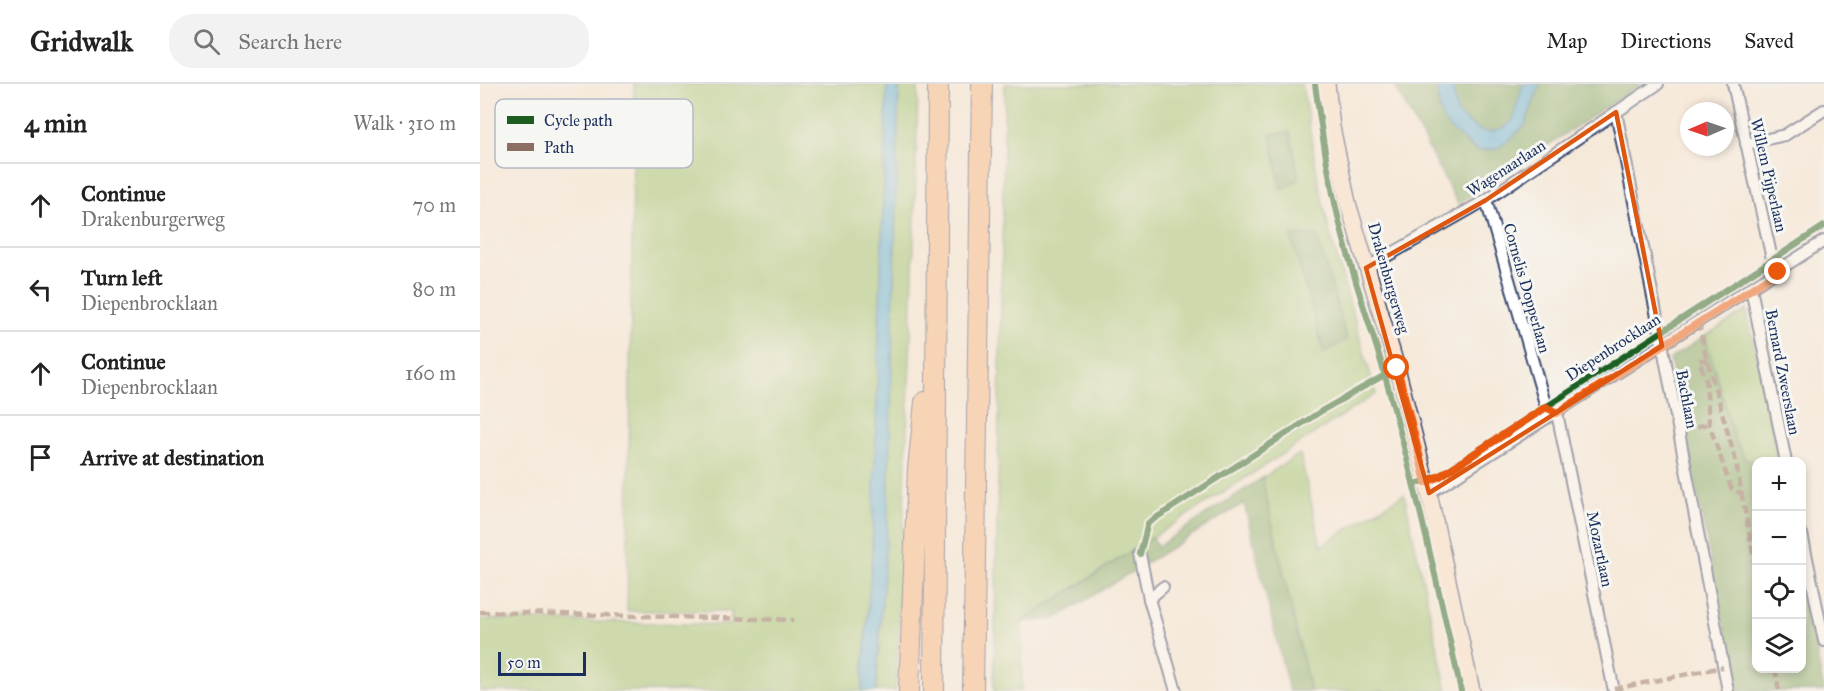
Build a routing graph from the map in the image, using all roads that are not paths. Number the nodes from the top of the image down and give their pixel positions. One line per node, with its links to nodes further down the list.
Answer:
1 (938, 84): 14 (highway)
2 (982, 84): 26 (highway)
3 (1327, 84): 11 (main road, Drakenburgerweg)
4 (1658, 84): 7 (street, Wagenaarlaan)
5 (1733, 84): 8 (street, Willem Pijperlaan)
6 (1824, 110): 8 (street)
7 (1616, 112): 9 (street, Wagenaarlaan); 15 (street, Bachlaan)
8 (1746, 144): 12 (street, Willem Pijperlaan)
9 (1486, 200): 11 (street, Wagenaarlaan); 16 (street, Cornelis Dopperlaan)
10 (1824, 241): 12 (street, Diepenbrocklaan)
11 (1366, 268): 18 (main road, Drakenburgerweg)
12 (1778, 272): 13 (street, Diepenbrocklaan)
13 (1751, 288): 15 (street, Diepenbrocklaan); 17 (street, Bernard Zweerslaan)
14 (935, 310): 24 (highway); 25 (highway)
15 (1662, 346): 16 (street, Diepenbrocklaan); 30 (street, Bachlaan)
16 (1557, 413): 18 (street, Diepenbrocklaan); 29 (street, Mozartlaan)
17 (1785, 457)
18 (1429, 493): 28 (main road, Drakenburgerweg)
19 (1806, 553): 23 (street)
20 (1140, 554): 22 (street)
21 (1163, 586): 22 (street)
22 (1149, 599): 27 (street)
23 (1824, 641)
24 (909, 691)
25 (934, 691)
26 (973, 691)
27 (1176, 691)
28 (1472, 691)
29 (1614, 691)
30 (1728, 691)

